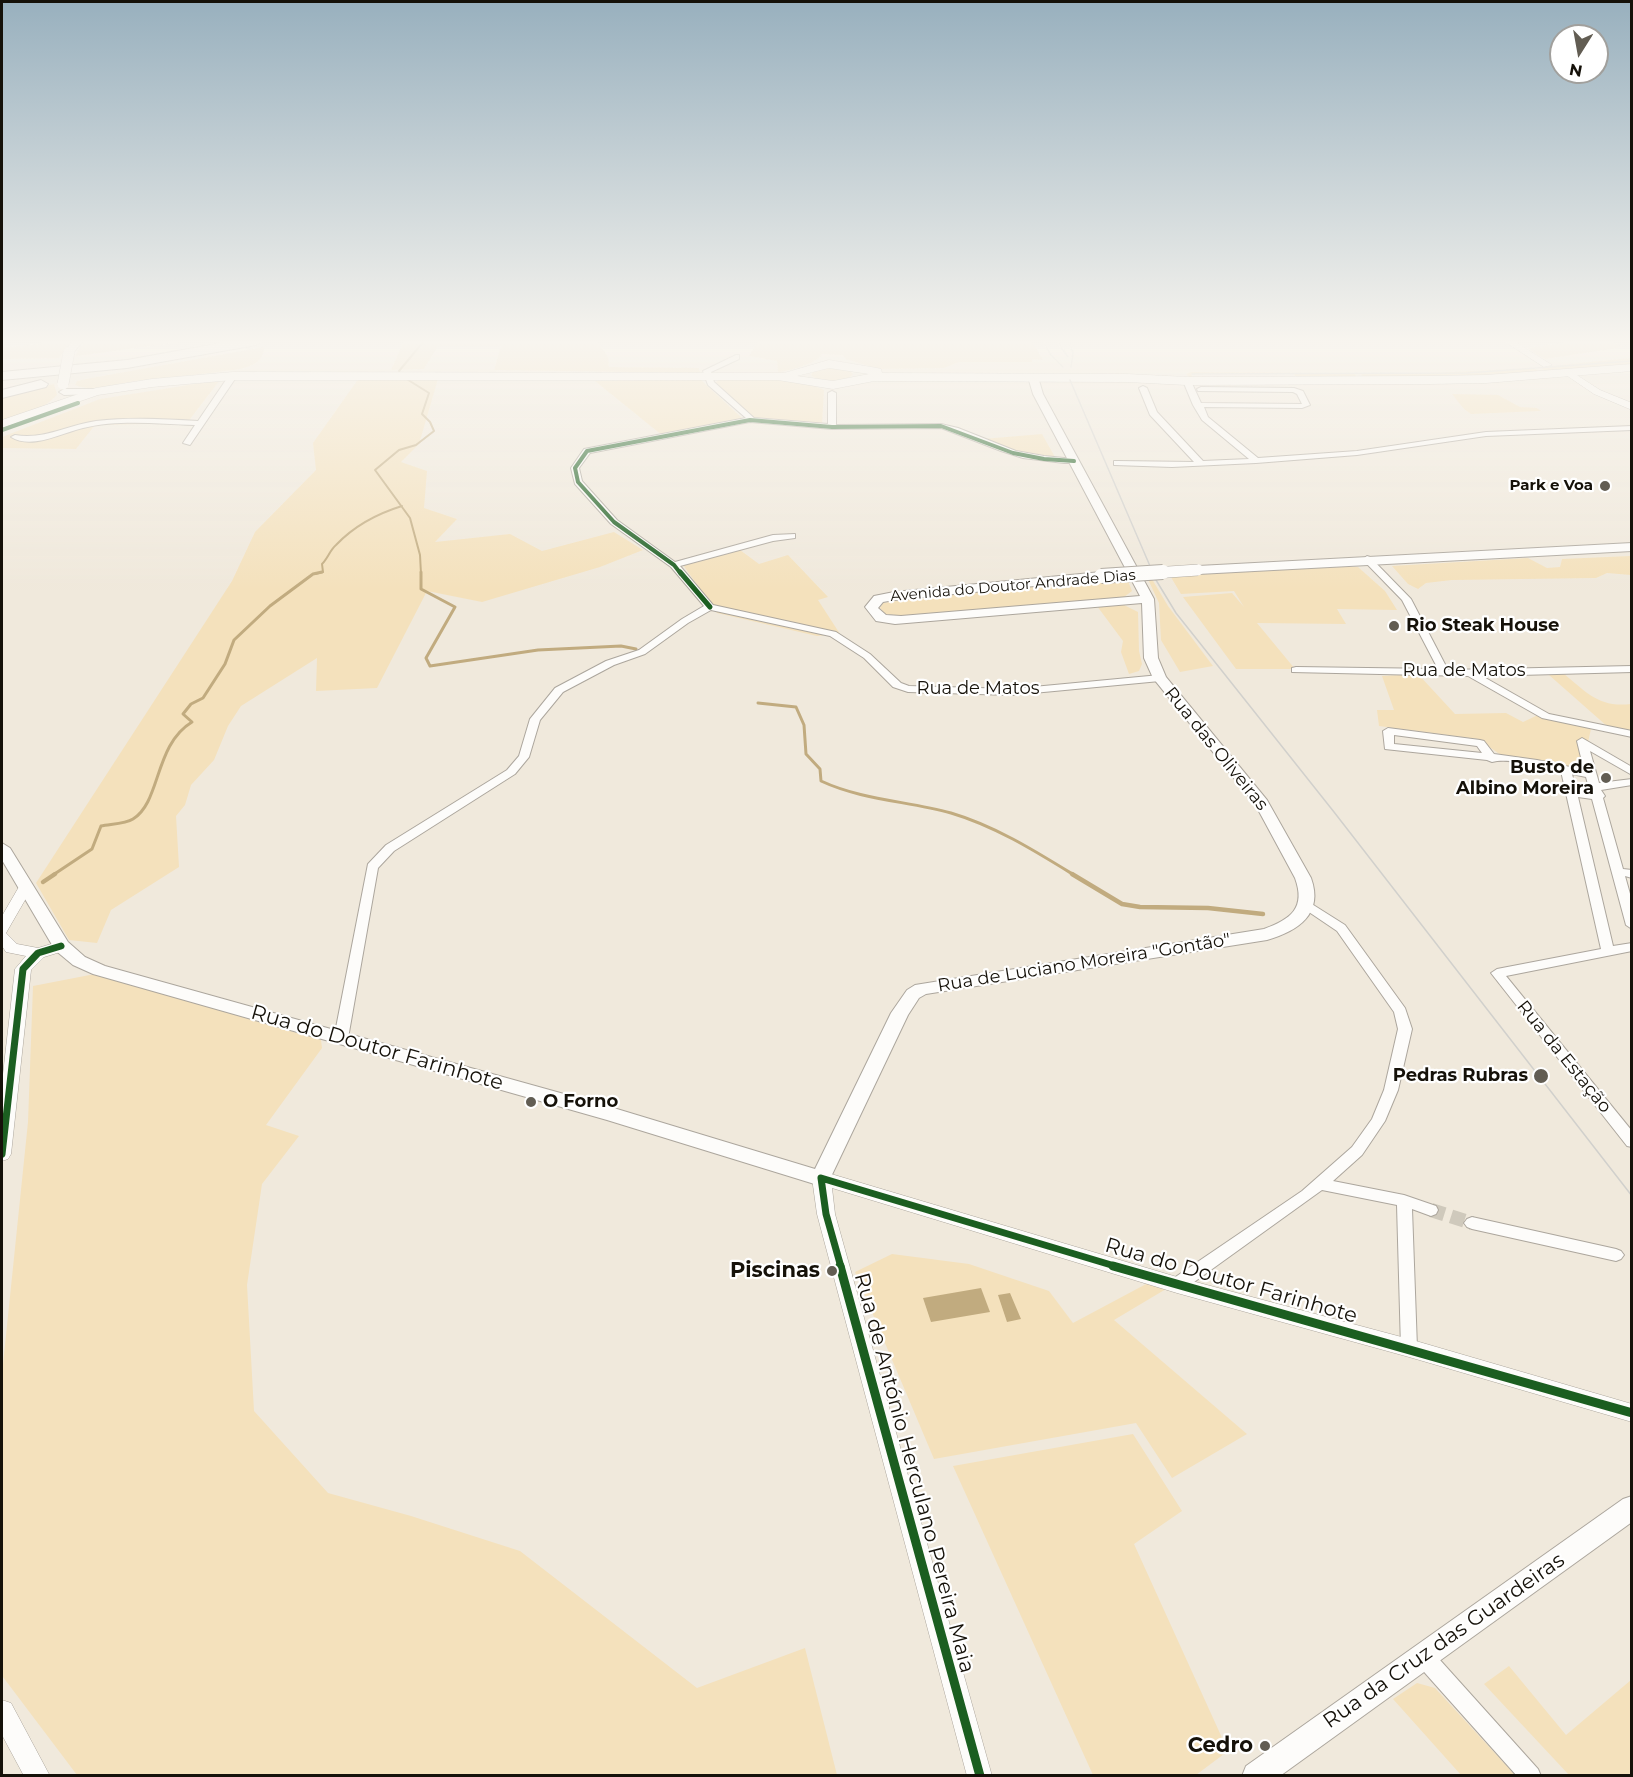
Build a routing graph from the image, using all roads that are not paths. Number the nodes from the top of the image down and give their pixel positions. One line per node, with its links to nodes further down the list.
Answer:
1 (100, 424): 11 (street)
2 (199, 424): 12 (street)
3 (729, 424): 22 (street)
4 (796, 424): 9 (street)
5 (832, 424): 9 (street)
6 (1054, 424): 13 (main road)
7 (1163, 424): 16 (street)
8 (1212, 424): 14 (street)
9 (832, 427): 13 (street)
10 (1632, 428): 14 (street)
11 (15, 437)
12 (187, 443)
13 (1074, 461): 23 (main road)
14 (1256, 461): 16 (street)
15 (1117, 463): 16 (street)
16 (1201, 464)
17 (792, 536): 22 (street)
18 (1632, 540): 20 (main road, Avenida do Doutor Andrade Dias)
19 (1632, 547): 20 (main road, Avenida do Doutor Andrade Dias)
20 (1443, 555): 21 (main road, Avenida do Doutor Andrade Dias)
21 (1367, 559): 23 (main road, Avenida do Doutor Andrade Dias, bridge); 27 (street)
22 (674, 565): 24 (street)
23 (1148, 599): 29 (main road)
24 (711, 607): 29 (street, Rua de Matos); 50 (street)
25 (1632, 669): 28 (street, Rua de Matos)
26 (1296, 670): 27 (street, Rua de Matos)
27 (1444, 672): 28 (street, Rua de Matos)
28 (1471, 673): 30 (street)
29 (1160, 678): 42 (main road, Rua das Oliveiras)
30 (1632, 734)
31 (1492, 759): 31 (street); 32 (street)
32 (1566, 771): 34 (street); 37 (street)
33 (1632, 772): 34 (street)
34 (1592, 774): 36 (street)
35 (1632, 782): 36 (street)
36 (1597, 792): 37 (street); 39 (street)
37 (1571, 793): 48 (street)
38 (2, 848): 41 (main road)
39 (1616, 872): 40 (street); 43 (street)
40 (1632, 873)
41 (25, 888): 44 (street); 46 (main road)
42 (1307, 905): 53 (main road, Rua de Luciano Moreira "Gontão"); 54 (street)
43 (1632, 925)
44 (2, 929)
45 (2, 937): 49 (street)
46 (61, 946): 49 (street); 50 (main road, Rua do Doutor Farinhote)
47 (1632, 947): 48 (street)
48 (1608, 951): 51 (street, Rua da Estação)
49 (39, 953): 52 (street)
50 (341, 1038): 53 (main road, Rua do Doutor Farinhote)
51 (1632, 1142)
52 (2, 1154)
53 (821, 1178): 59 (street, Rua do Doutor Farinhote); 66 (street, Rua de António Herculano Pereira Maia)
54 (1319, 1184): 55 (street); 59 (street)
55 (1404, 1201): 56 (street); 60 (street)
56 (1431, 1210)
57 (1472, 1223): 58 (street)
58 (1616, 1255)
59 (1177, 1285): 60 (street, Rua do Doutor Farinhote)
60 (1409, 1348): 61 (street, Rua do Doutor Farinhote)
61 (1632, 1413)
62 (1632, 1507): 63 (main road, Rua da Cruz das Guardeiras)
63 (1424, 1657): 67 (main road, Rua da Cruz das Guardeiras); 68 (street)
64 (2, 1712): 65 (street)
65 (38, 1776)
66 (980, 1776)
67 (1256, 1776)
68 (1531, 1776)

